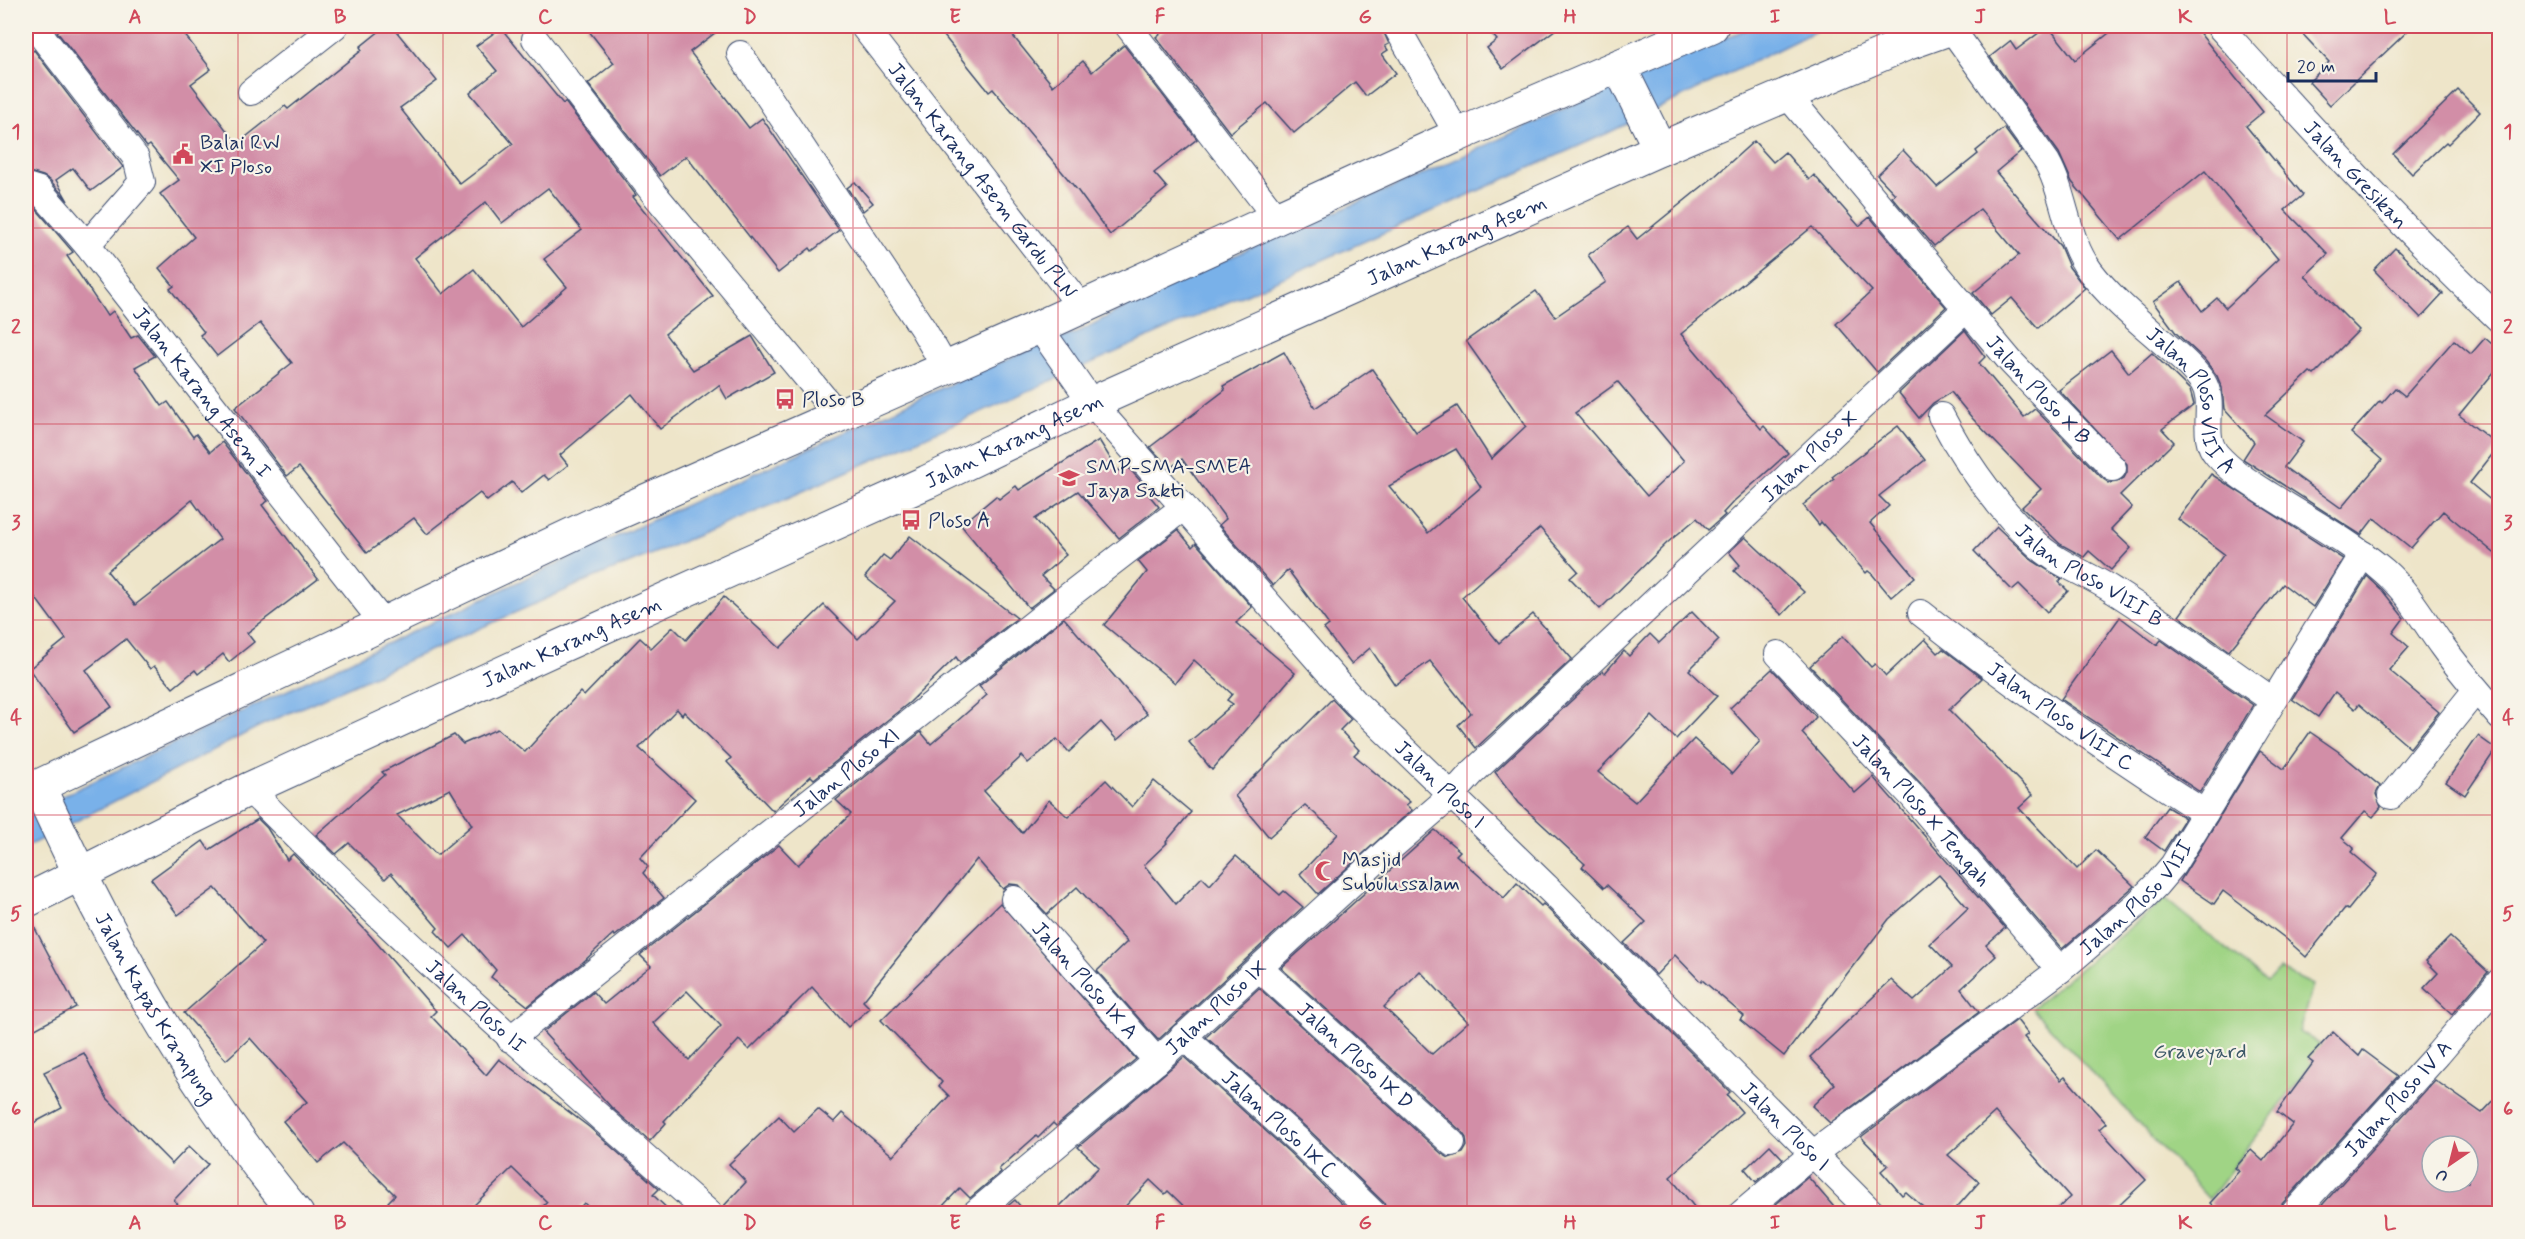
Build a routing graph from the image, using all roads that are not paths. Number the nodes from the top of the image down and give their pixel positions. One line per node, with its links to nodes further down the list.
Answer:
1 (34, 26): 18 (street)
2 (335, 26): 12 (street)
3 (863, 26): 19 (street, Jalan Karang Asem Gardu PLN)
4 (1128, 26): 17 (street)
5 (1396, 26): 14 (street)
6 (1712, 26): 11 (main road)
7 (2219, 26): 21 (street, Jalan Gresikan)
8 (1954, 27): 13 (main road, Jalan Karang Asem); 29 (street, Jalan Ploso VIII A)
9 (535, 39): 25 (street)
10 (740, 54): 23 (street)
11 (1620, 70): 14 (main road); 15 (main road)
12 (251, 92)
13 (1788, 96): 15 (main road, Jalan Karang Asem); 20 (street)
14 (1458, 135): 17 (main road)
15 (1659, 147): 24 (main road, Jalan Karang Asem)
16 (26, 186): 18 (street, Jalan Karang Asem I)
17 (1275, 216): 19 (main road)
18 (87, 245): 31 (street, Jalan Karang Asem I)
19 (1081, 307): 22 (main road)
20 (1966, 309): 27 (street, Jalan Ploso X B); 38 (street, Jalan Ploso X)
21 (2499, 320)
22 (1041, 330): 23 (main road); 24 (street, Jalan Ploso I)
23 (945, 367): 25 (main road)
24 (1088, 398): 28 (street, Jalan Ploso I); 36 (main road, Jalan Karang Asem)
25 (838, 415): 31 (main road)
26 (1941, 416): 34 (street, Jalan Ploso VIII B)
27 (2113, 468)
28 (1184, 507): 38 (street, Jalan Ploso I); 48 (street, Jalan Ploso XI)
29 (2363, 554): 33 (street, Jalan Ploso VIII A); 34 (street, Jalan Ploso VIII)
30 (1921, 613): 40 (street, Jalan Ploso VIII C)
31 (382, 623): 37 (main road)
32 (1778, 654): 45 (street, Jalan Ploso X Tengah)
33 (2476, 690): 35 (street, Jalan Ploso VIII A); 39 (street)
34 (2272, 700): 40 (street, Jalan Ploso VIII)
35 (2499, 717)
36 (249, 789): 41 (main road, Jalan Karang Asem); 48 (street, Jalan Ploso II)
37 (36, 792): 41 (main road, Jalan Kapas Krampung)
38 (1452, 795): 44 (street, Jalan Ploso IX); 51 (street, Jalan Ploso I)
39 (2391, 796)
40 (2205, 813): 45 (street, Jalan Ploso VIII)
41 (78, 871): 43 (main road, Jalan Karang Asem); 52 (main road, Jalan Kapas Krampung)
42 (1014, 899): 49 (street, Jalan Ploso IX A)
43 (26, 901)
44 (1260, 969): 47 (street, Jalan Ploso IX); 50 (street, Jalan Ploso IX D)
45 (2060, 970): 51 (street, Jalan Ploso VIII)
46 (2499, 981): 58 (street, Jalan Ploso IV A)
47 (1183, 1036): 49 (street, Jalan Ploso IX); 55 (street, Jalan Ploso IX C)
48 (510, 1039): 53 (street, Jalan Ploso II)
49 (1157, 1061): 54 (street, Jalan Ploso IX)
50 (1452, 1143)
51 (1814, 1153): 56 (street, Jalan Ploso VIII); 57 (street, Jalan Ploso I)
52 (297, 1214)
53 (710, 1214)
54 (974, 1214)
55 (1374, 1214)
56 (1741, 1214)
57 (1873, 1214)
58 (2294, 1214)

